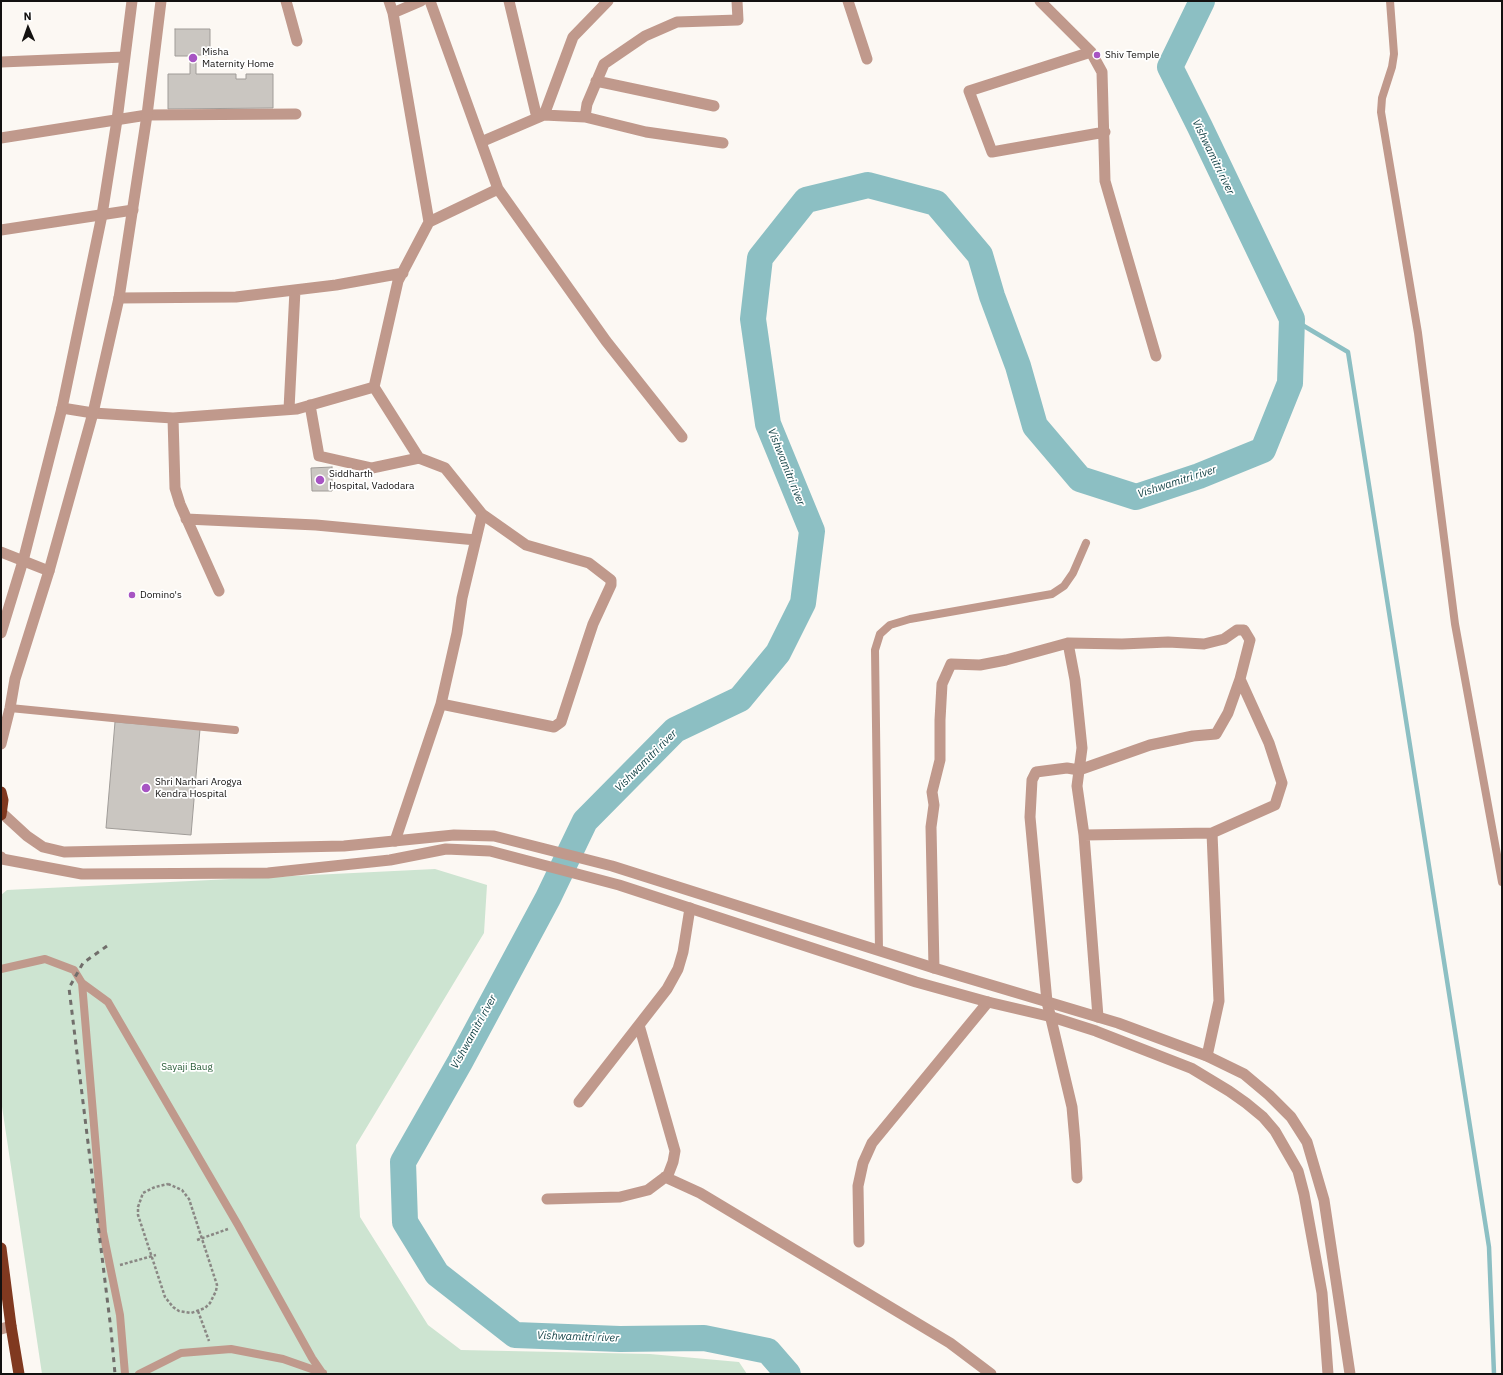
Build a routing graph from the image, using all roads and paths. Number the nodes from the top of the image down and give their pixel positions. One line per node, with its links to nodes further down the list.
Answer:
1 (132, 1): 16 (street)
2 (161, 1): 22 (street)
3 (286, 1): 14 (street)
4 (388, 1): 13 (street)
5 (421, 1): 13 (street)
6 (430, 1): 28 (street)
7 (509, 1): 23 (street)
8 (608, 1): 23 (street)
9 (737, 1): 19 (street)
10 (848, 1): 17 (street)
11 (1040, 1): 15 (street)
12 (1390, 1): 69 (lane)
13 (393, 13): 33 (street)
14 (297, 41)
15 (1091, 52): 26 (street); 26 (street)
16 (124, 57): 18 (street); 25 (street)
17 (867, 59)
18 (1, 62)
19 (596, 81): 20 (street); 24 (street)
20 (714, 106)
21 (296, 114): 22 (street)
22 (147, 116): 25 (street); 31 (street)
23 (540, 116): 24 (street); 28 (street)
24 (585, 116): 29 (street)
25 (117, 120): 27 (street); 32 (street)
26 (1105, 132): 38 (street)
27 (1, 138)
28 (481, 142): 30 (street)
29 (722, 143)
30 (498, 189): 33 (street); 45 (street)
31 (133, 210): 32 (street); 37 (street)
32 (102, 215): 34 (street); 41 (street)
33 (429, 222): 35 (street)
34 (1, 230)
35 (403, 273): 36 (street); 39 (street)
36 (294, 290): 37 (street); 42 (street)
37 (119, 298): 43 (street)
38 (1156, 356)
39 (374, 387): 40 (street); 46 (street)
40 (310, 405): 42 (street); 46 (street)
41 (62, 408): 43 (street); 52 (street)
42 (289, 409): 44 (street)
43 (93, 413): 44 (street); 53 (street)
44 (173, 418): 48 (street)
45 (682, 437)
46 (419, 458): 47 (street)
47 (482, 514): 49 (street); 58 (street)
48 (186, 518): 49 (street); 54 (street)
49 (476, 540): 58 (street)
50 (1086, 543): 71 (lane)
51 (1, 552): 52 (street)
52 (23, 561): 53 (street); 55 (street)
53 (50, 571): 59 (street)
54 (219, 591)
55 (1, 633)
56 (1068, 643): 57 (street); 62 (street); 72 (street)
57 (1240, 679): 62 (street); 65 (street)
58 (441, 704): 67 (street)
59 (10, 708): 60 (lane); 61 (street)
60 (236, 730)
61 (1, 744)
62 (1079, 770): 66 (street); 76 (street)
63 (1, 792): 64 (highway)
64 (2, 814): 67 (street)
65 (1212, 833): 66 (street); 80 (street)
66 (1084, 835): 78 (street)
67 (395, 841): 71 (street)
68 (1, 857): 70 (street)
69 (1502, 882)
70 (690, 908): 75 (street); 79 (street)
71 (878, 951): 72 (street)
72 (934, 968): 76 (street)
73 (1, 969): 74 (lane)
74 (82, 983): 85 (lane); 92 (lane)
75 (988, 1002): 77 (street); 88 (street)
76 (1047, 1002): 77 (street); 78 (street)
77 (1052, 1017): 83 (street); 101 (street)
78 (1098, 1017): 80 (street)
79 (639, 1025): 81 (street); 82 (street)
80 (1207, 1056): 102 (street)
81 (579, 1102)
82 (665, 1177): 84 (street); 100 (street)
83 (1077, 1178)
84 (547, 1199)
85 (238, 1225): 86 (path); 99 (lane)
86 (202, 1238): 87 (path); 91 (path); 93 (path)
87 (197, 1240)
88 (859, 1242)
89 (1, 1248): 94 (highway)
90 (156, 1255): 91 (path)
91 (150, 1257): 92 (path); 93 (path)
92 (110, 1268): 97 (lane)
93 (198, 1311): 95 (path)
94 (6, 1327): 96 (highway)
95 (212, 1351): 98 (lane); 99 (lane)
96 (19, 1374)
97 (125, 1374)
98 (139, 1374)
99 (323, 1374)
100 (991, 1374)
101 (1328, 1374)
102 (1350, 1374)

